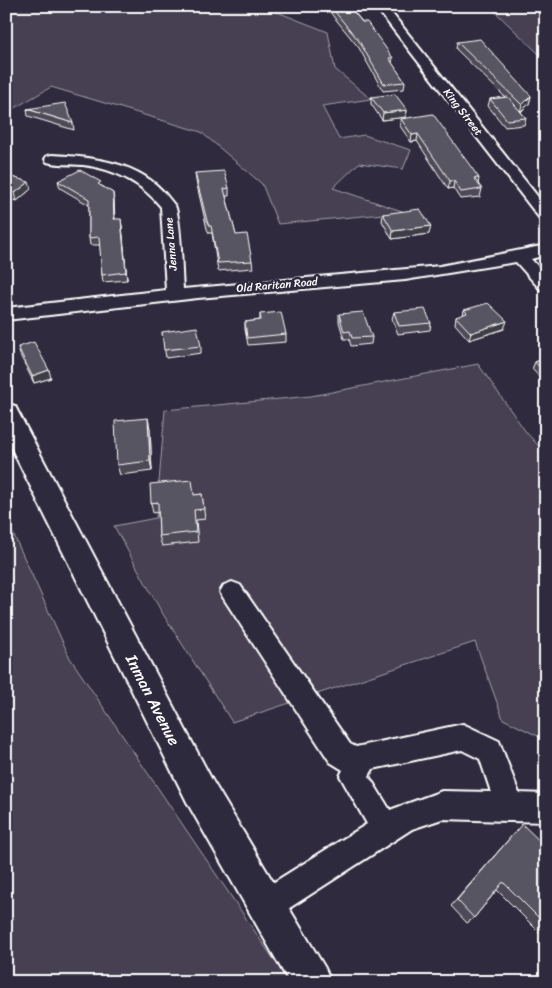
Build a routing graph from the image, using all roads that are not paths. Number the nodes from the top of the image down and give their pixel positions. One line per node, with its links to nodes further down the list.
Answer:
1 (380, 6): 3 (street, King Street)
2 (52, 159): 7 (street, Jenna Lane)
3 (546, 217)
4 (546, 250): 5 (street, Old Raritan Road)
5 (520, 257): 6 (street); 7 (street, Old Raritan Road)
6 (546, 284)
7 (176, 294): 8 (street, Old Raritan Road)
8 (6, 314)
9 (6, 412): 15 (main road, Inman Avenue)
10 (232, 592): 11 (street)
11 (360, 765): 12 (street); 14 (street)
12 (510, 807): 13 (street); 14 (street)
13 (546, 808)
14 (386, 829): 15 (street)
15 (266, 905): 16 (main road, Inman Avenue)
16 (311, 982)

